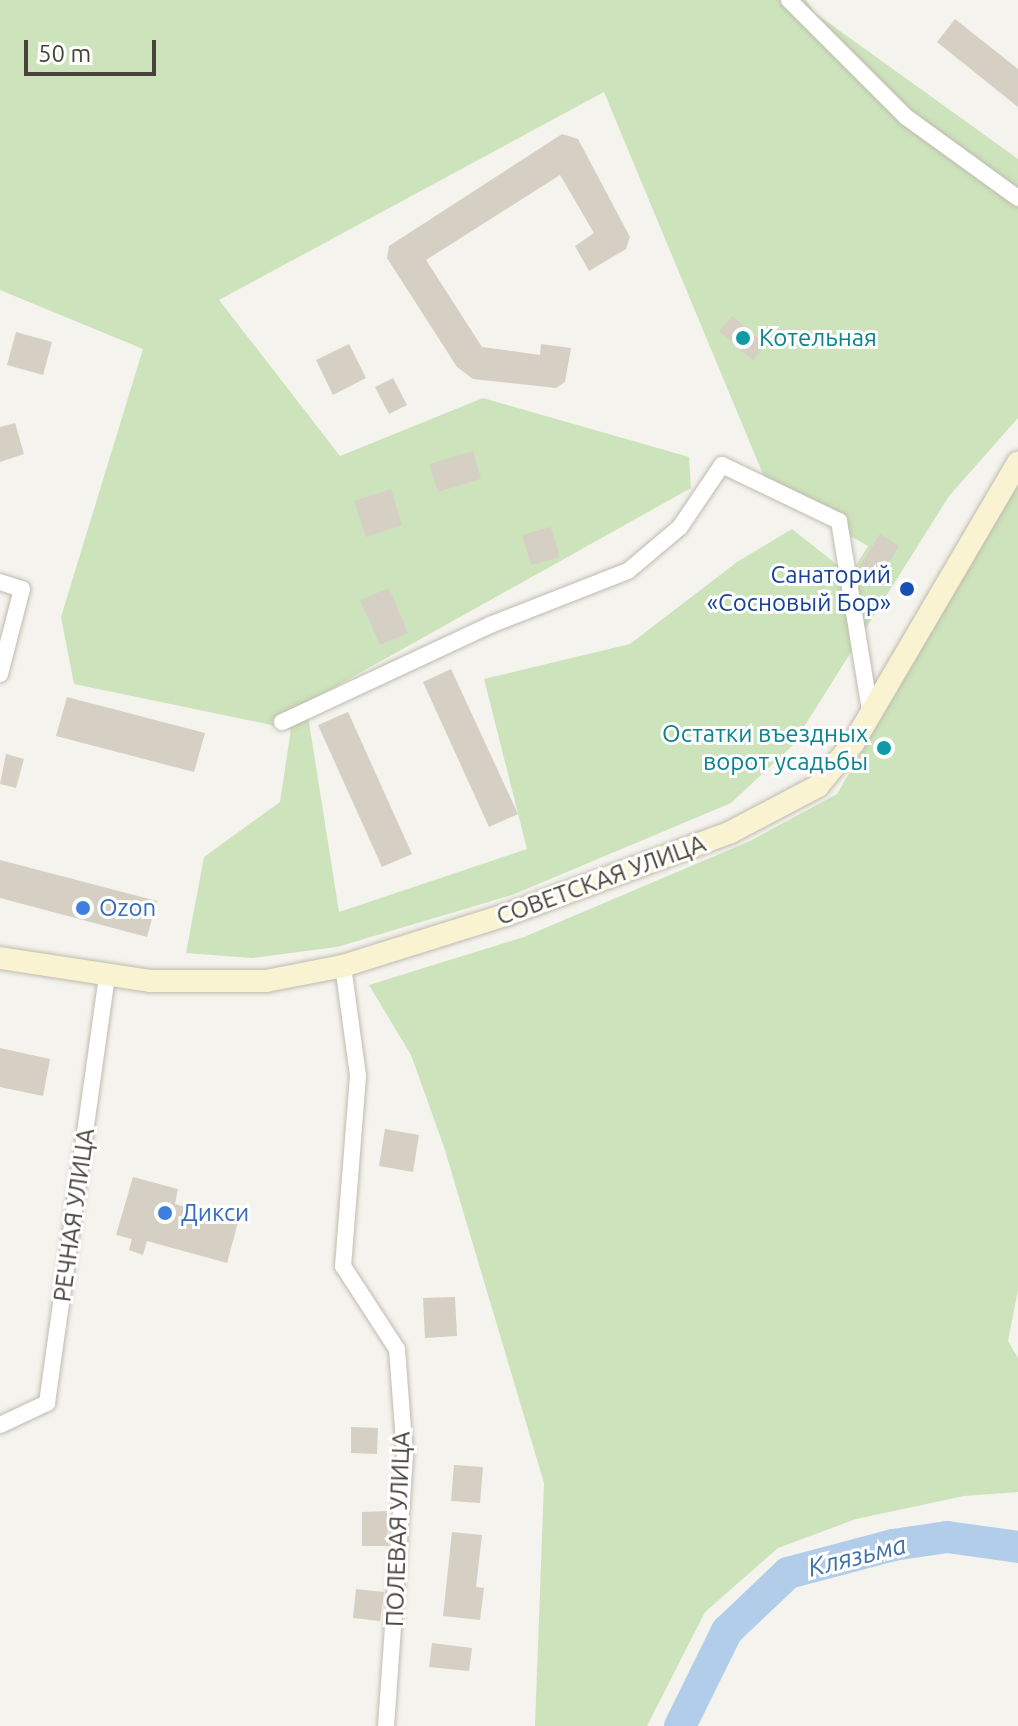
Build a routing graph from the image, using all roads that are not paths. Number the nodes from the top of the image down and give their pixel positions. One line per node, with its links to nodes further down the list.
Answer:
1 (789, 0): 2 (street)
2 (1018, 198)
3 (1018, 462): 6 (main road, СОВЕТСКАЯ УЛИЦА)
4 (0, 582): 5 (street)
5 (0, 674)
6 (871, 716): 7 (street); 9 (main road, СОВЕТСКАЯ УЛИЦА)
7 (282, 722)
8 (0, 958): 10 (main road, СОВЕТСКАЯ УЛИЦА)
9 (343, 966): 10 (main road, СОВЕТСКАЯ УЛИЦА); 12 (street, ПОЛЕВАЯ УЛИЦА)
10 (107, 975): 11 (street, РЕЧНАЯ УЛИЦА)
11 (0, 1425)
12 (386, 1726)

